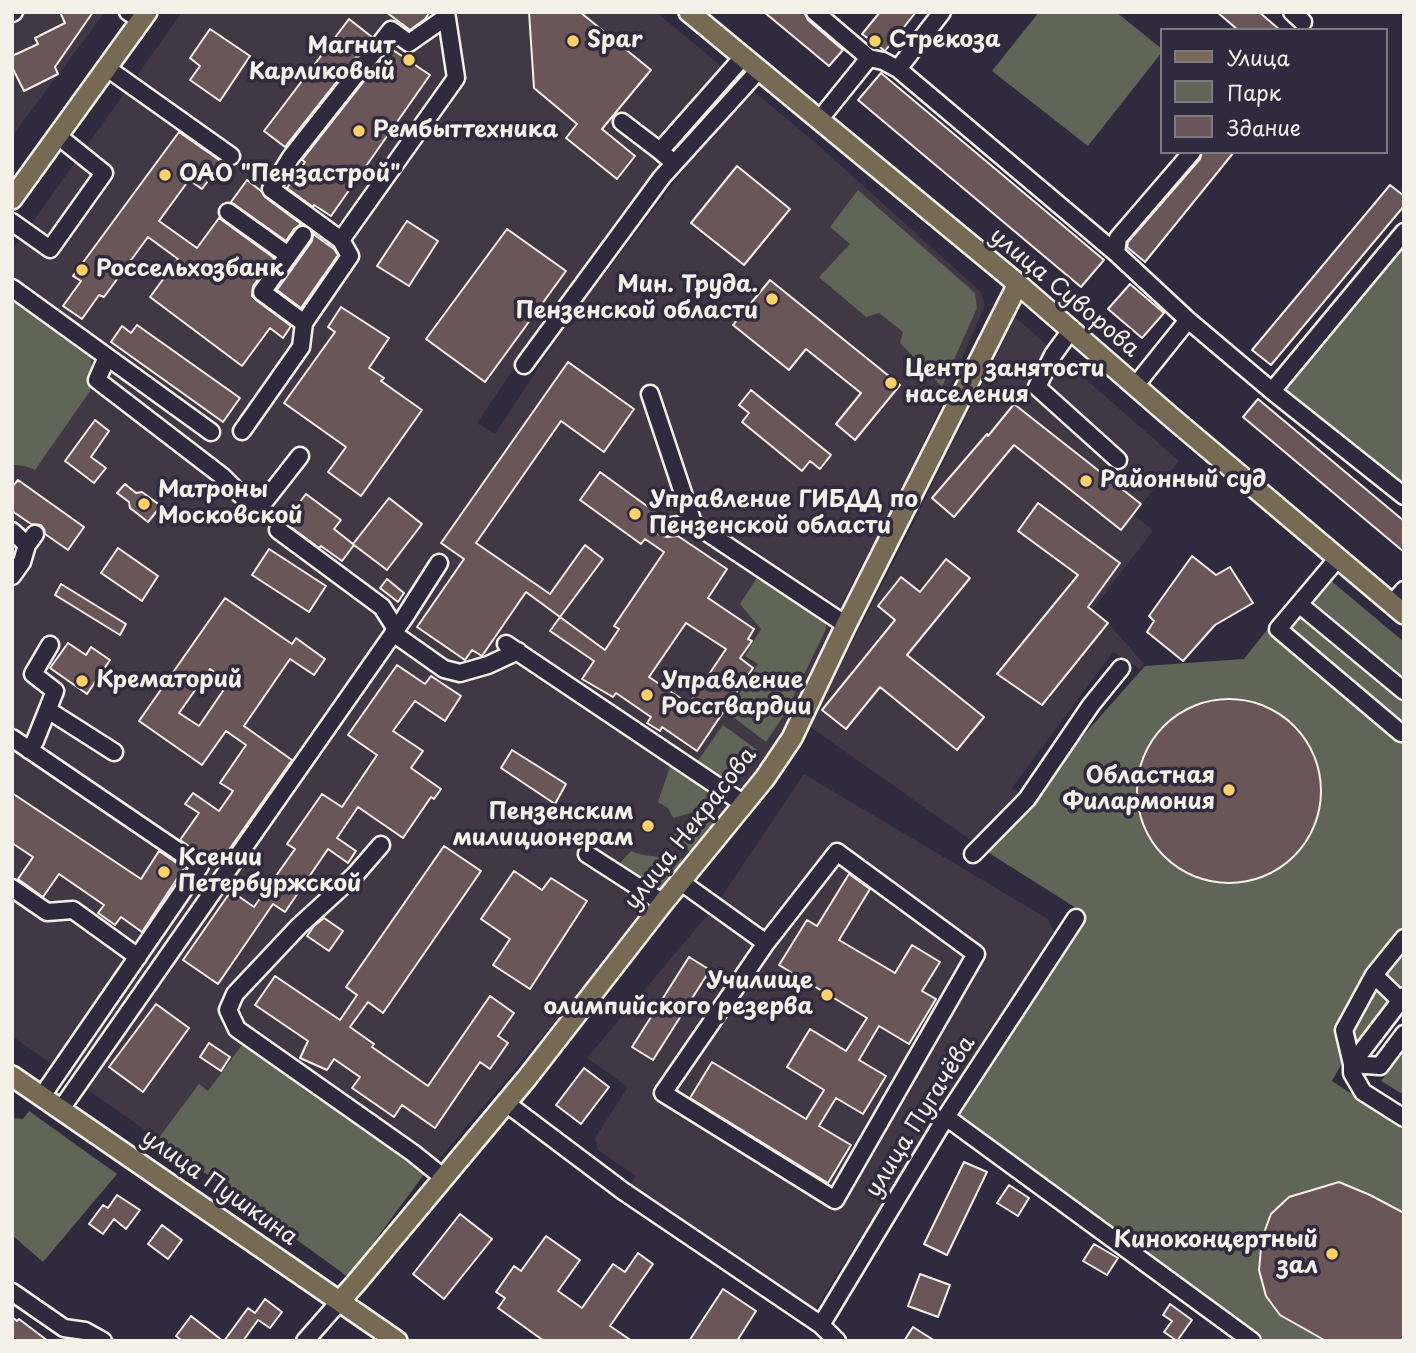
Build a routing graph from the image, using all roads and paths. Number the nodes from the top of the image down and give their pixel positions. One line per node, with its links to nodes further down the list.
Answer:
1 (815, 12): 7 (street)
2 (942, 12): 9 (street)
3 (696, 14): 6 (main road, улица Суворова)
4 (139, 15): 8 (main road)
5 (446, 15): 23 (street); 23 (street)
6 (743, 57): 10 (main road, улица Суворова); 14 (street)
7 (869, 58): 9 (street); 11 (street)
8 (107, 68): 13 (main road); 16 (street)
9 (898, 69): 24 (street)
10 (759, 70): 11 (main road, улица Суворова); 17 (street)
11 (819, 120): 26 (main road, улица Суворова)
12 (622, 122): 14 (street)
13 (58, 136): 18 (main road); 20 (street)
14 (660, 151): 17 (street)
15 (1190, 154): 24 (street)
16 (231, 156)
17 (674, 163): 32 (street)
18 (12, 199)
19 (228, 212): 25 (street)
20 (12, 222)
21 (1404, 232): 34 (street)
22 (303, 235): 25 (street)
23 (341, 240): 29 (street)
24 (1116, 253): 28 (street)
25 (288, 255): 29 (street)
26 (1018, 284): 30 (main road, улица Суворова); 50 (main road, улица Некрасова)
27 (12, 288): 31 (street)
28 (1188, 320): 33 (street); 34 (street)
29 (304, 323): 36 (street)
30 (1071, 330): 33 (main road, улица Суворова); 39 (street)
31 (107, 356): 37 (street); 38 (street)
32 (524, 365)
33 (1135, 386): 45 (main road, улица Суворова)
34 (1272, 391): 40 (street)
35 (650, 394): 41 (street)
36 (242, 430)
37 (211, 432)
38 (300, 456)
39 (1118, 460)
40 (1404, 496)
41 (693, 523): 42 (street); 50 (street)
42 (666, 527)
43 (278, 530): 51 (street)
44 (12, 531): 47 (street)
45 (1338, 558): 48 (main road, улица Суворова); 49 (street)
46 (439, 562): 51 (street)
47 (12, 576)
48 (1400, 603)
49 (1299, 604): 54 (street); 56 (street)
50 (846, 625): 60 (main road, улица Некрасова)
51 (395, 631): 60 (street); 78 (street)
52 (50, 645): 55 (street)
53 (1121, 668): 63 (street)
54 (1404, 691)
55 (48, 710): 58 (street); 59 (street)
56 (1404, 733)
57 (12, 738): 58 (street)
58 (29, 750): 70 (street)
59 (114, 752)
60 (744, 804): 64 (main road, улица Некрасова)
61 (381, 845): 81 (street)
62 (587, 854): 66 (street)
63 (973, 854)
64 (681, 882): 66 (main road, улица Некрасова); 69 (street)
65 (12, 888): 70 (street)
66 (663, 903): 77 (main road, улица Некрасова)
67 (1076, 918): 79 (street, улица Пугачёва)
68 (1404, 938): 71 (street)
69 (766, 943): 69 (street)
70 (138, 957): 76 (street)
71 (1374, 975): 72 (street); 74 (street)
72 (1402, 1000): 74 (street)
73 (1404, 1034): 74 (street)
74 (1352, 1068): 80 (street)
75 (12, 1076): 76 (main road, улица Пушкина)
76 (42, 1096): 78 (main road, улица Пушкина)
77 (506, 1103): 81 (main road, улица Некрасова); 84 (street)
78 (61, 1109): 83 (main road, улица Пушкина)
79 (946, 1116): 84 (street, улица Пугачёва); 89 (street)
80 (1404, 1118)
81 (444, 1178): 83 (main road, улица Некрасова)
82 (12, 1292): 85 (street)
83 (340, 1301): 86 (street, улица Некрасова); 87 (main road, улица Пушкина)
84 (821, 1325): 88 (street)
85 (103, 1341)
86 (305, 1341)
87 (397, 1341)
88 (837, 1341)
89 (1252, 1341)

